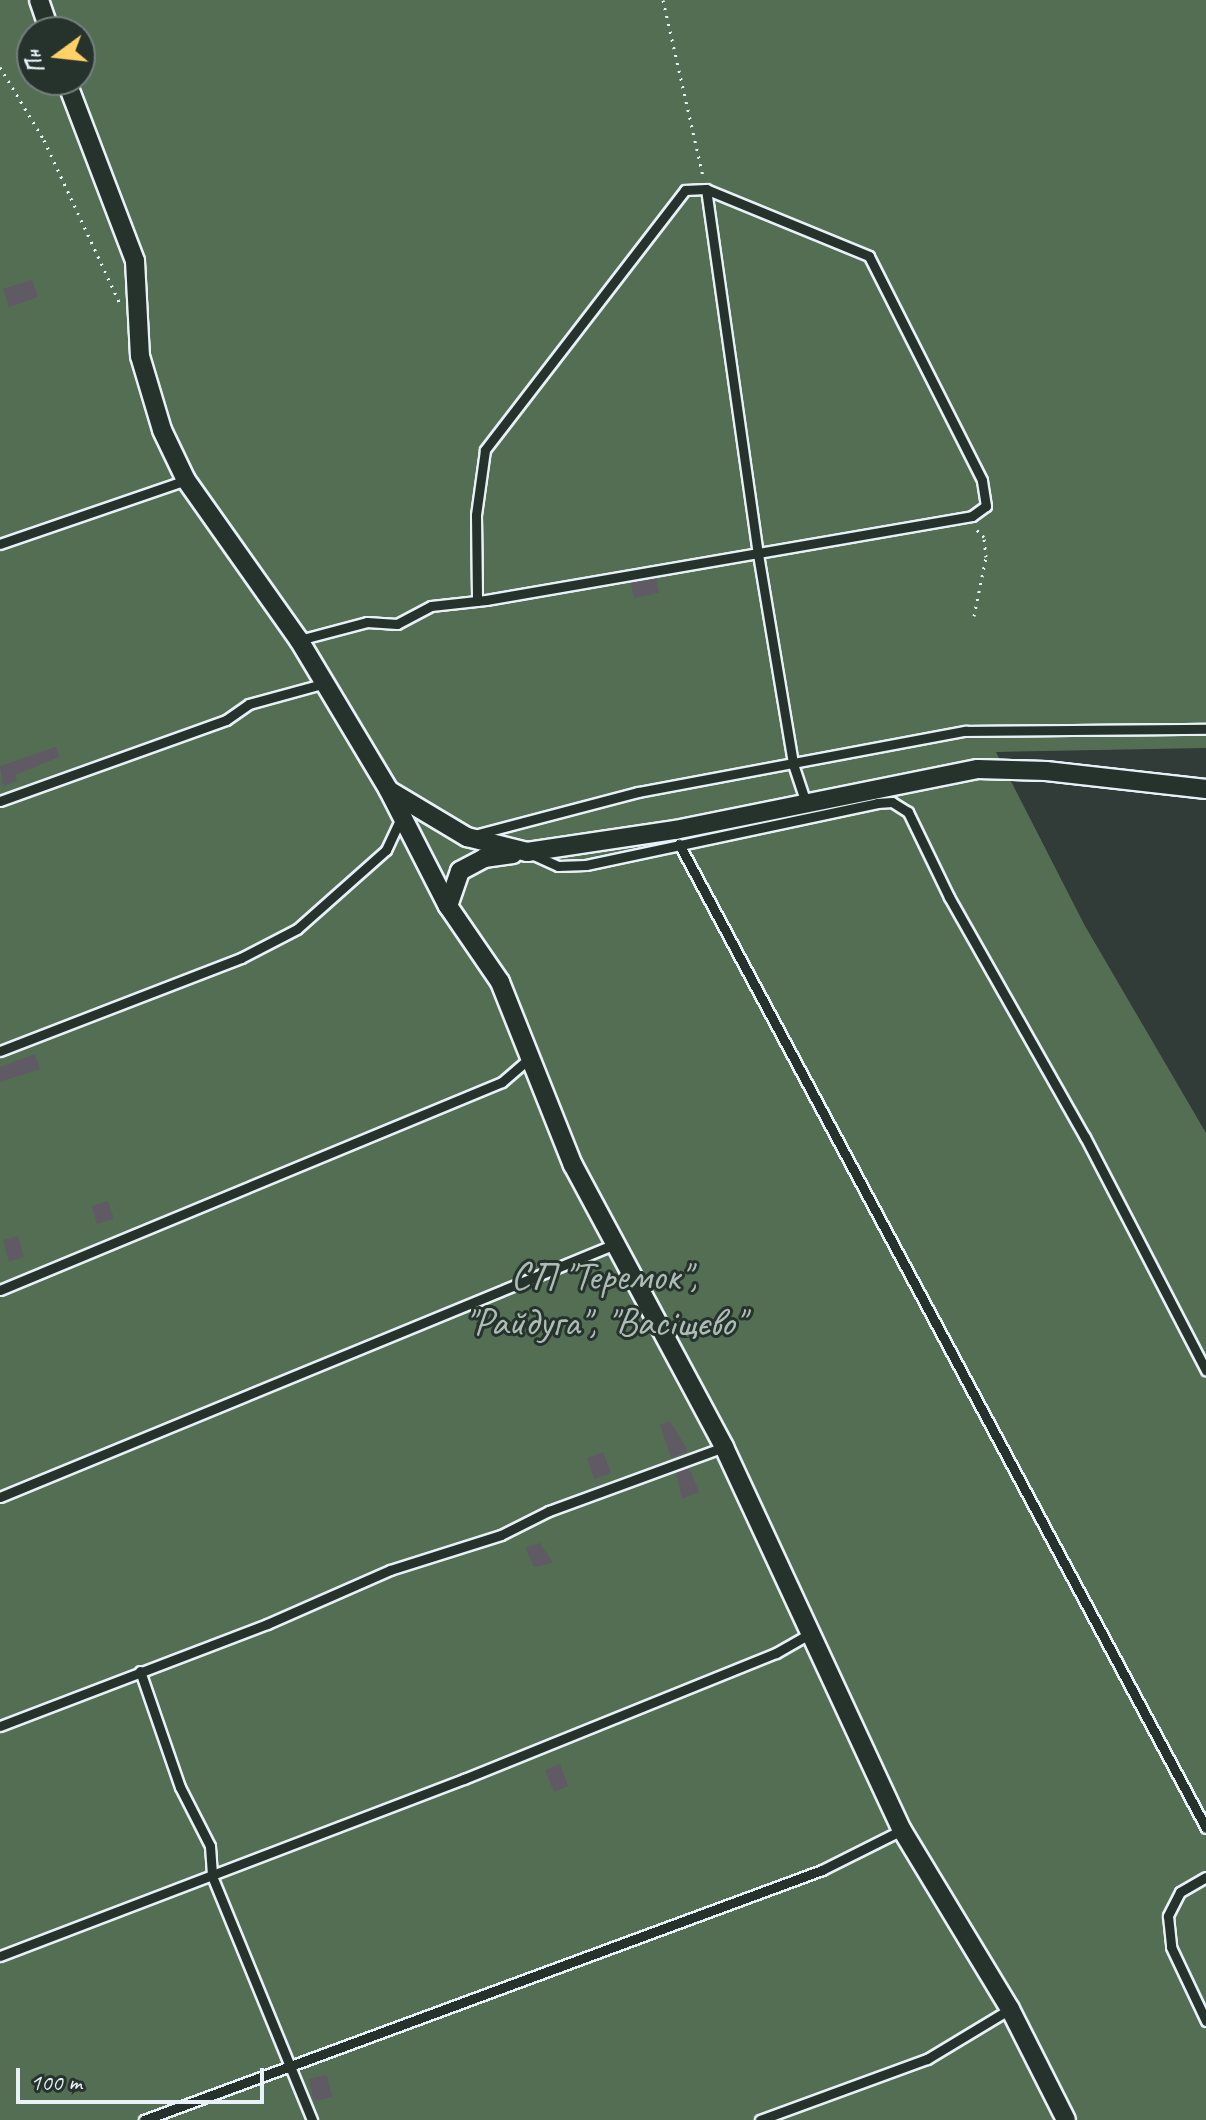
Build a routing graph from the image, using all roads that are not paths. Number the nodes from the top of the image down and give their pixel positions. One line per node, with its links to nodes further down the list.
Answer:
1 (72, 96): 3 (street)
2 (706, 189): 5 (lane); 5 (lane); 6 (lane)
3 (186, 480): 4 (lane); 7 (street)
4 (0, 544)
5 (758, 554): 6 (lane); 10 (lane)
6 (477, 601): 7 (lane)
7 (299, 640): 8 (street)
8 (322, 684): 11 (street); 13 (lane)
9 (1206, 729): 10 (lane)
10 (793, 764): 14 (lane); 16 (lane)
11 (388, 789): 15 (street); 16 (street)
12 (1206, 789): 14 (street)
13 (0, 801)
14 (806, 803): 18 (street)
15 (402, 815): 19 (street); 20 (lane)
16 (467, 837): 18 (street)
17 (679, 844): 18 (lane); 24 (lane); 30 (lane)
18 (527, 852): 19 (street)
19 (448, 906): 21 (street)
20 (0, 1051)
21 (530, 1058): 22 (street); 23 (lane)
22 (615, 1244): 25 (street); 26 (lane)
23 (0, 1290)
24 (1206, 1370)
25 (724, 1447): 27 (street); 28 (lane)
26 (0, 1497)
27 (811, 1633): 31 (street); 32 (lane)
28 (140, 1671): 29 (lane); 32 (lane)
29 (0, 1726)
30 (1206, 1828)
31 (902, 1830): 35 (street); 37 (lane)
32 (212, 1876): 34 (lane); 37 (lane)
33 (1206, 1877): 36 (lane)
34 (0, 1956)
35 (1010, 2009): 40 (lane); 41 (street)
36 (1206, 2021)
37 (293, 2066): 38 (lane); 39 (lane)
38 (144, 2120)
39 (312, 2120)
40 (760, 2120)
41 (1066, 2120)

